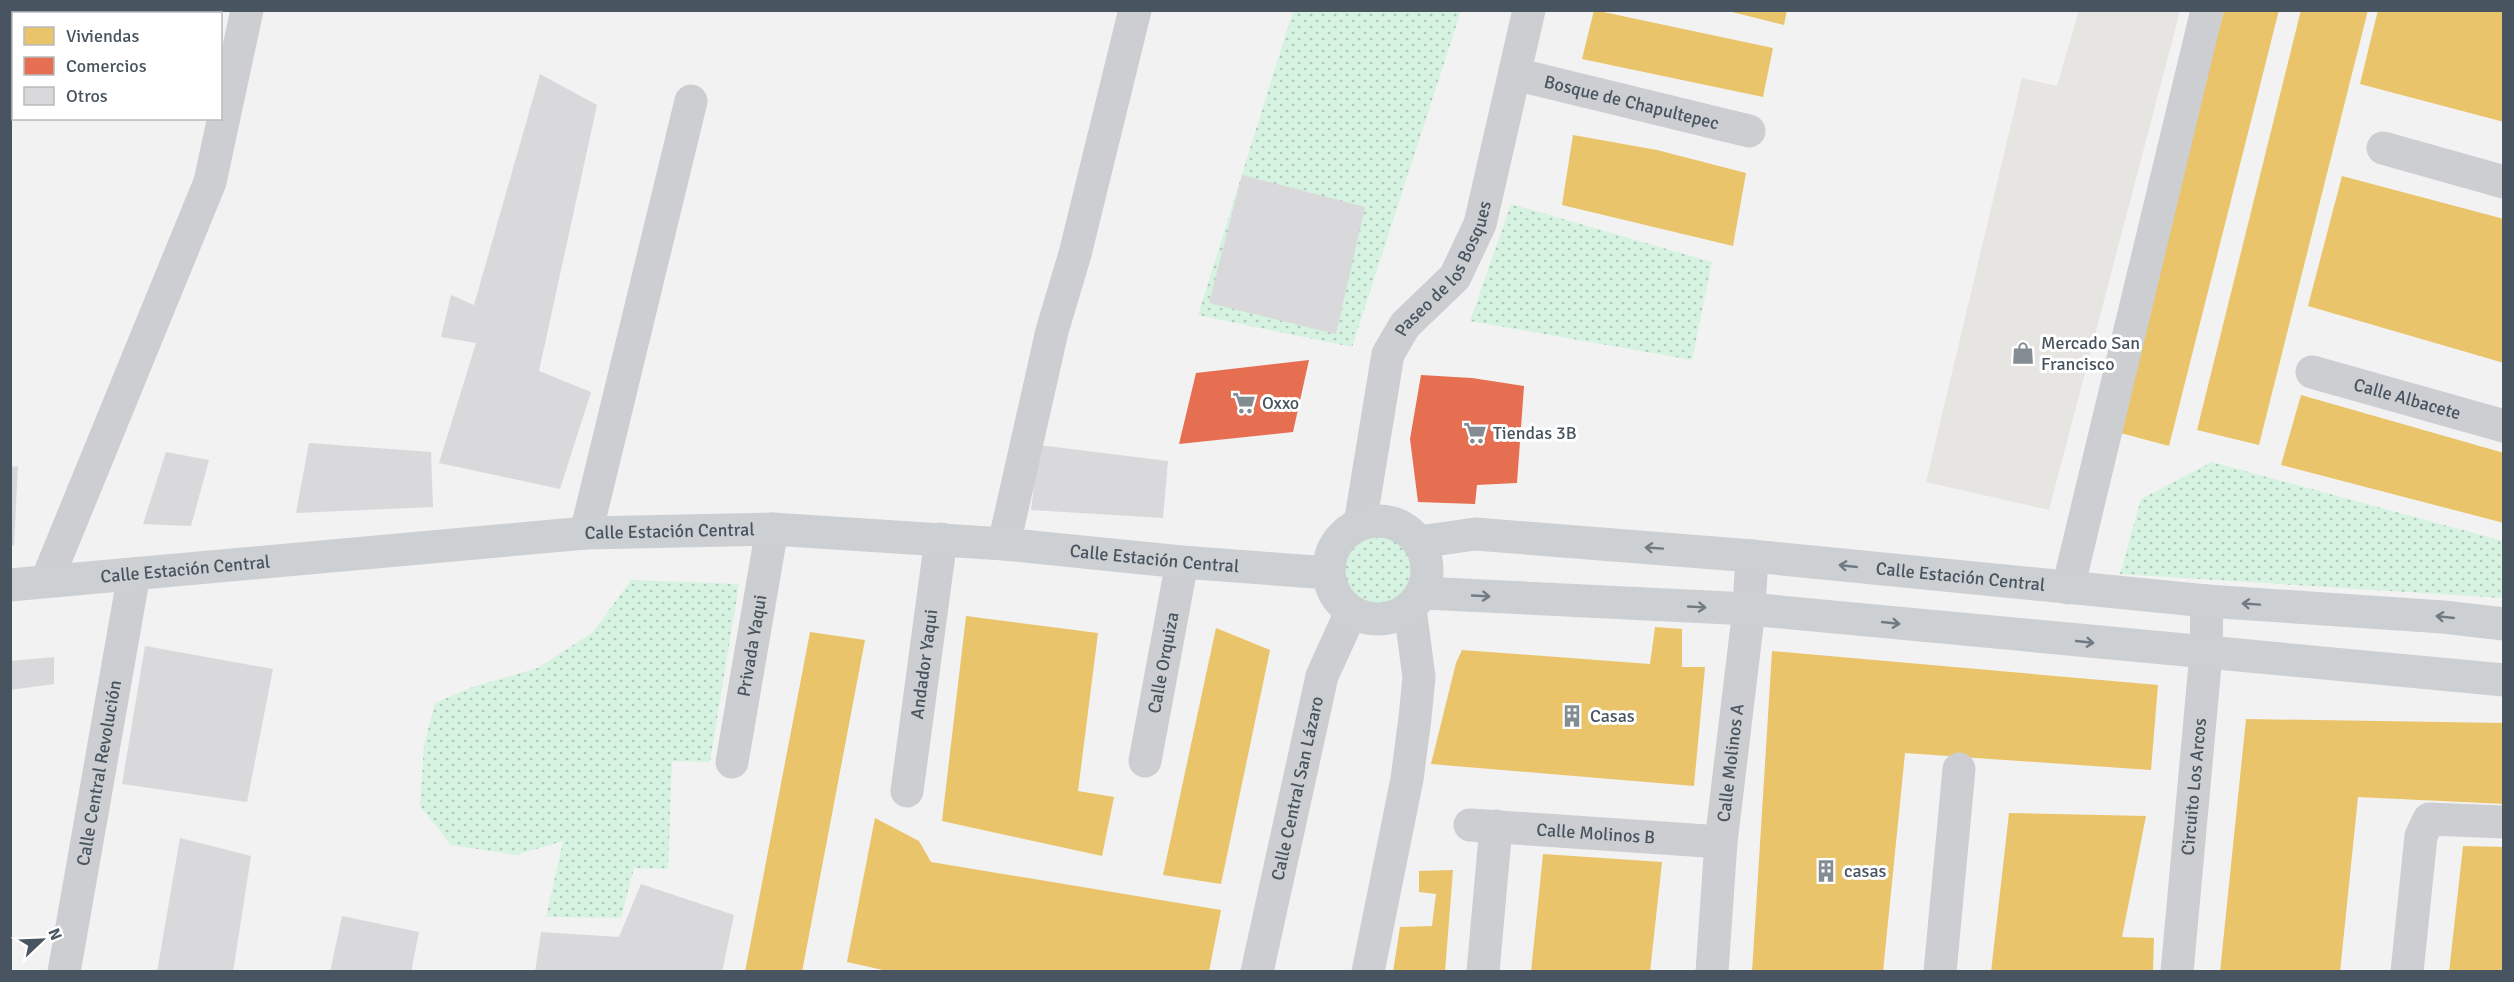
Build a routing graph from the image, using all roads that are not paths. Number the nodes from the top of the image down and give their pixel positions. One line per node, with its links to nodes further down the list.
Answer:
1 (247, 10): 22 (street)
2 (1135, 10): 17 (street)
3 (1529, 10): 5 (street, Paseo de los Bosques)
4 (2207, 10): 24 (street)
5 (1515, 74): 7 (street, Bosque de Chapultepec); 12 (street, Paseo de los Bosques)
6 (691, 102): 14 (street)
7 (1749, 131)
8 (2383, 148): 9 (street)
9 (2504, 182)
10 (2312, 372): 11 (street, Calle Albacete)
11 (2504, 426)
12 (1360, 524): 16 (street); 20 (street)
13 (772, 529): 14 (street, Calle Estación Central); 15 (street, Calle Estación Central); 33 (street, Privada Yaqui)
14 (586, 533): 21 (street, Calle Estación Central)
15 (941, 540): 17 (street, Calle Estación Central); 35 (street, Andador Yaqui)
16 (1419, 542): 18 (street, Calle Estación Central, one-way to 16); 25 (street)
17 (1004, 544): 19 (street, Calle Estación Central)
18 (1752, 556): 24 (street, Calle Estación Central, one-way to 18); 27 (street, Calle Molinos A)
19 (1182, 562): 20 (street, Calle Estación Central); 32 (street, Calle Orquiza)
20 (1328, 573): 28 (street)
21 (134, 574): 22 (street, Calle Estación Central); 38 (street, Calle Central Revolución)
22 (48, 580): 23 (street, Calle Estación Central)
23 (10, 585)
24 (2068, 588): 26 (street, Calle Estación Central)
25 (1416, 601): 27 (street, one-way to 27); 28 (street); 40 (street)
26 (2207, 601): 29 (street, Calle Estación Central, one-way to 26); 30 (street, Circuito Los Arcos)
27 (1749, 609): 30 (street, one-way to 30); 37 (street, Calle Molinos A)
28 (1351, 612): 39 (street, Calle Central San Lázaro)
29 (2504, 624)
30 (2206, 654): 31 (street); 44 (street, Circuito Los Arcos)
31 (2504, 680)
32 (1145, 761)
33 (732, 762)
34 (1959, 769): 43 (street)
35 (907, 791)
36 (2504, 822): 45 (street)
37 (1721, 842): 41 (street, Calle Molinos B); 42 (street, Calle Molinos A)
38 (64, 972)
39 (1257, 972)
40 (1368, 972)
41 (1483, 972)
42 (1712, 972)
43 (1940, 972)
44 (2177, 972)
45 (2406, 972)

